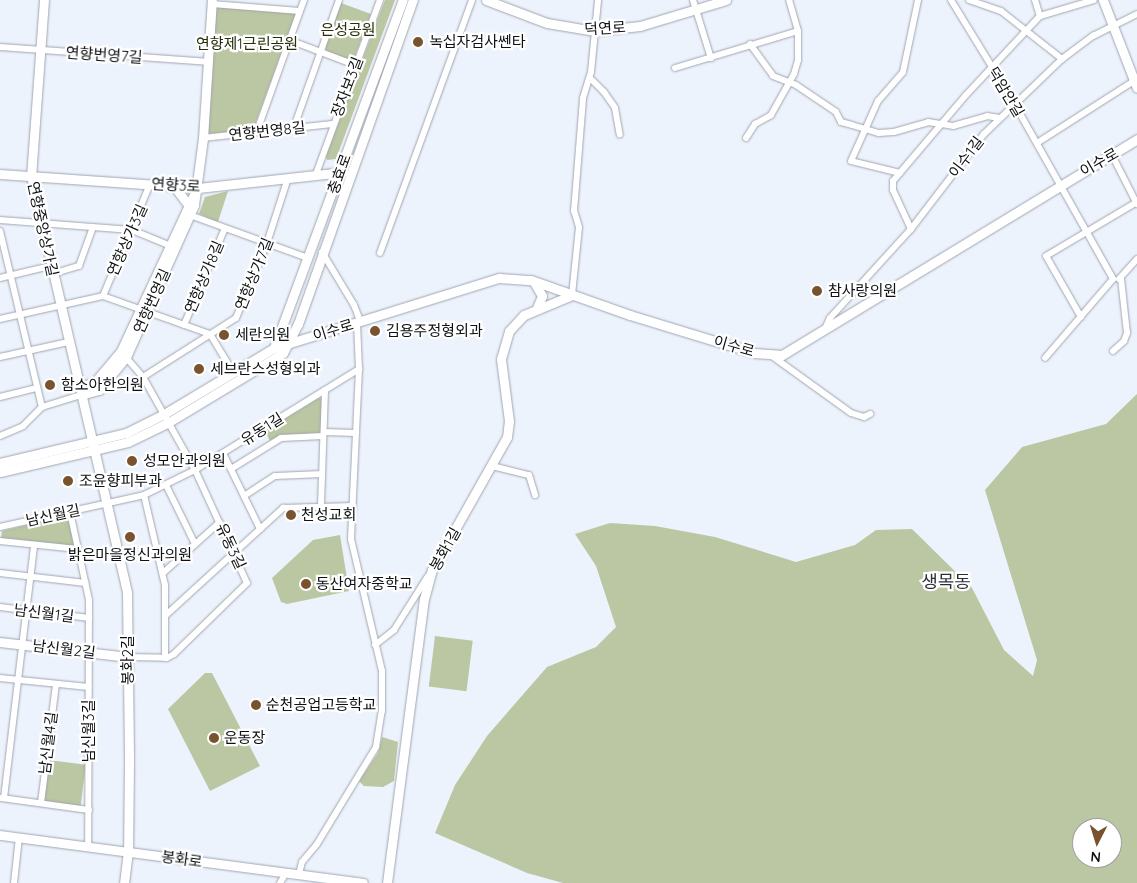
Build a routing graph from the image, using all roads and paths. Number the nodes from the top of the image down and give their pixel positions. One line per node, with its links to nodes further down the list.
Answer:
1 (44, 0): 31 (street, 연향중앙상가길)
2 (304, 0): 21 (street)
3 (339, 0): 32 (street)
4 (380, 0): 36 (street, 장자보3길)
5 (403, 0): 55 (street, 충효로)
6 (413, 0): 56 (street, 충효로)
7 (472, 0): 80 (street)
8 (486, 0): 26 (street, 덕연로)
9 (598, 0): 26 (street)
10 (726, 0): 20 (street, 덕연로)
11 (789, 0): 27 (street)
12 (918, 0): 47 (street)
13 (951, 0): 38 (street, 덕암안길)
14 (969, 0): 25 (street)
15 (1036, 0): 23 (street)
16 (1094, 0): 23 (street)
17 (1103, 0): 24 (street)
18 (212, 2): 19 (street); 35 (street, 연향번영길)
19 (256, 4): 21 (street)
20 (694, 4): 26 (street, 덕연로); 33 (street)
21 (300, 10): 28 (street)
22 (1137, 14): 24 (street, 이수1길)
23 (1040, 16): 25 (street)
24 (1113, 25): 34 (street, 이수1길); 41 (street)
25 (1026, 30): 34 (street); 38 (street)
26 (595, 31): 39 (street)
27 (798, 31): 29 (street); 40 (street)
28 (290, 40): 32 (street); 48 (street)
29 (750, 44): 33 (street); 40 (street)
30 (0, 48): 31 (street, 연향번영7길)
31 (40, 50): 35 (street, 연향번영7길); 60 (street, 연향중앙상가길)
32 (320, 51): 36 (street); 46 (street)
33 (711, 58): 37 (street)
34 (1062, 59): 42 (street, 이수1길)
35 (207, 62): 50 (street, 연향번영길)
36 (355, 65): 44 (street, 장자보3길)
37 (675, 68)
38 (992, 68): 42 (street, 덕암안길); 45 (street)
39 (590, 78): 49 (street); 88 (street)
40 (789, 82): 47 (street); 51 (street)
41 (1136, 85): 53 (street)
42 (1014, 103): 43 (street, 이수1길); 53 (street, 덕암안길)
43 (1000, 118): 45 (street); 74 (street, 이수1길)
44 (332, 124): 46 (street, 연향번영8길); 59 (street, 장자보3길)
45 (942, 124): 47 (street); 57 (street)
46 (294, 127): 48 (street, 연향번영8길)
47 (865, 128): 57 (street)
48 (257, 131): 50 (street, 연향번영8길)
49 (620, 135)
50 (203, 138): 66 (street, 연향번영길)
51 (746, 138)
52 (1137, 139): 54 (street, 이수로)
53 (1037, 143): 63 (street, 덕암안길)
54 (1112, 155): 63 (street, 이수로); 67 (street)
55 (340, 171): 56 (street, 연향3로); 59 (street, 연향3로); 81 (street, 충효로)
56 (351, 172): 79 (street, 충효로)
57 (900, 173): 74 (street)
58 (0, 174): 60 (street, 연향3로)
59 (316, 174): 61 (street, 연향3로)
60 (31, 176): 62 (street, 연향3로); 70 (street, 연향중앙상가길)
61 (288, 178): 65 (street, 연향3로); 77 (street, 연향상가7길)
62 (150, 184): 64 (street, 연향3로); 73 (street, 연향상가3길)
63 (1060, 184): 76 (street, 덕암안길); 99 (street, 이수로)
64 (174, 186): 66 (street, 연향3로); 68 (street)
65 (212, 187): 66 (street, 연향3로); 68 (street)
66 (198, 188): 68 (street, 연향번영길)
67 (1137, 203): 76 (street)
68 (189, 209): 72 (street, 연향상가8길); 78 (street, 연향번영길)
69 (0, 220): 70 (street)
70 (42, 223): 71 (street); 83 (street, 연향중앙상가길)
71 (93, 227): 73 (street); 83 (street)
72 (225, 228): 77 (street, 연향상가8길); 98 (street, 연향상가8길)
73 (132, 230): 78 (street); 89 (street, 연향상가3길)
74 (911, 230): 99 (street, 이수1길)
75 (0, 231): 84 (street)
76 (1086, 231): 86 (street, 덕암안길); 94 (street)
77 (267, 243): 81 (street, 연향상가8길); 100 (street, 연향상가7길)
78 (173, 247): 92 (street, 연향번영길)
79 (322, 252): 96 (street); 97 (street, 충효로)
80 (380, 253)
81 (308, 258): 104 (street, 충효로)
82 (1137, 258): 86 (street)
83 (51, 270): 84 (street); 90 (street, 연향중앙상가길)
84 (10, 276): 85 (street); 93 (street)
85 (0, 278)
86 (1117, 279): 94 (street); 106 (street)
87 (534, 282): 88 (street, 이수로); 91 (street); 96 (street, 이수로)
88 (572, 295): 91 (street, 봉화1길); 108 (street, 이수로)
89 (102, 296): 90 (street, 연향상가3길); 92 (street, 연향상가3길)
90 (60, 305): 93 (street, 연향상가3길); 102 (street, 연향중앙상가길)
91 (537, 308): 128 (street, 봉화1길)
92 (144, 311): 98 (street, 연향상가8길); 107 (street, 연향번영길)
93 (19, 314): 95 (street, 연향상가3길); 105 (street)
94 (1081, 317): 110 (street)
95 (0, 319)
96 (358, 322): 101 (street, 이수로); 111 (street)
97 (298, 324): 101 (street); 103 (street, 충효로)
98 (184, 325): 100 (street, 연향상가8길)
99 (824, 331): 108 (street, 이수로)
100 (210, 334): 112 (street, 연향상가8길); 113 (street, 연향상가7길)
101 (308, 337): 103 (street, 이수로)
102 (68, 342): 105 (street); 116 (street, 연향중앙상가길)
103 (290, 343): 104 (street, 이수로); 120 (street, 이수로)
104 (274, 348): 112 (street, 이수로)
105 (28, 351): 109 (street); 114 (street)
106 (1113, 351)
107 (124, 354): 113 (street); 116 (street, 연향번영길)
108 (772, 356): 119 (street)
109 (0, 357)
110 (1044, 358)
111 (359, 369): 115 (street, 유동1길); 121 (street)
112 (233, 372): 120 (street, 이수로)
113 (143, 377): 120 (street, 유동3길)
114 (37, 388): 117 (street); 118 (street)
115 (325, 390): 122 (street); 126 (street, 유동1길)
116 (80, 391): 118 (street); 124 (street, 연향중앙상가길)
117 (0, 397)
118 (42, 407): 123 (street)
119 (870, 414)
120 (167, 418): 124 (street, 이수로); 125 (street, 이수로); 130 (street, 유동3길)
121 (356, 433): 122 (street); 139 (street)
122 (323, 434): 129 (street); 132 (street)
123 (0, 436)
124 (92, 441): 125 (street, 봉화2길); 127 (street, 이수로)
125 (95, 451): 131 (street, 이수로); 137 (street, 봉화2길)
126 (223, 453): 129 (street); 130 (street, 유동1길)
127 (0, 463)
128 (492, 466): 135 (street); 149 (street, 봉화1길)
129 (231, 469): 136 (street)
130 (195, 470): 133 (street, 유동1길); 141 (street, 유동3길)
131 (0, 472)
132 (322, 474): 136 (street); 138 (street)
133 (166, 485): 134 (street, 유동1길); 145 (street)
134 (144, 495): 137 (street, 유동1길); 151 (street)
135 (535, 495)
136 (244, 496): 143 (street)
137 (107, 504): 140 (street, 남신월길); 162 (street, 봉화2길)
138 (321, 505): 139 (street); 143 (street)
139 (352, 506): 160 (street)
140 (70, 512): 142 (street, 남신월길); 147 (street, 남신월1길)
141 (220, 522): 145 (street); 148 (street, 유동3길)
142 (0, 527)
143 (260, 529): 148 (street)
144 (0, 541): 146 (street)
145 (195, 544): 151 (street)
146 (34, 545): 147 (street); 152 (street)
147 (78, 549): 153 (street, 남신월1길)
148 (235, 553): 156 (street); 163 (street, 유동3길)
149 (432, 570): 160 (street); 181 (street, 봉화1길)
150 (0, 573): 152 (street)
151 (163, 573): 156 (street)
152 (30, 577): 153 (street); 155 (street)
153 (85, 583): 157 (street, 남신월1길)
154 (0, 607): 155 (street, 남신월1길)
155 (26, 610): 157 (street, 남신월1길); 159 (street)
156 (166, 615): 163 (street)
157 (89, 618): 161 (street, 남신월1길)
158 (0, 642): 159 (street, 남신월2길)
159 (22, 644): 161 (street, 남신월2길); 165 (street)
160 (375, 645): 176 (street)
161 (89, 652): 162 (street, 남신월2길); 167 (street, 남신월3길)
162 (128, 657): 163 (street); 174 (street, 봉화2길)
163 (164, 658)
164 (0, 678): 165 (street)
165 (18, 680): 166 (street); 168 (street)
166 (56, 684): 167 (street); 169 (street, 남신월4길)
167 (89, 687): 170 (street, 남신월3길)
168 (2, 798): 169 (street)
169 (41, 803): 170 (street)
170 (88, 810): 173 (street, 남신월3길)
171 (0, 835): 172 (street, 봉화로)
172 (19, 837): 173 (street, 봉화로); 177 (street)
173 (88, 846): 174 (street, 봉화로)
174 (128, 851): 175 (street, 봉화로); 178 (street, 봉화2길)
175 (286, 873): 176 (street, 봉화로); 179 (street)
176 (299, 874): 180 (street, 봉화로)
177 (14, 883)
178 (124, 883)
179 (280, 883)
180 (363, 883)
181 (387, 883)

